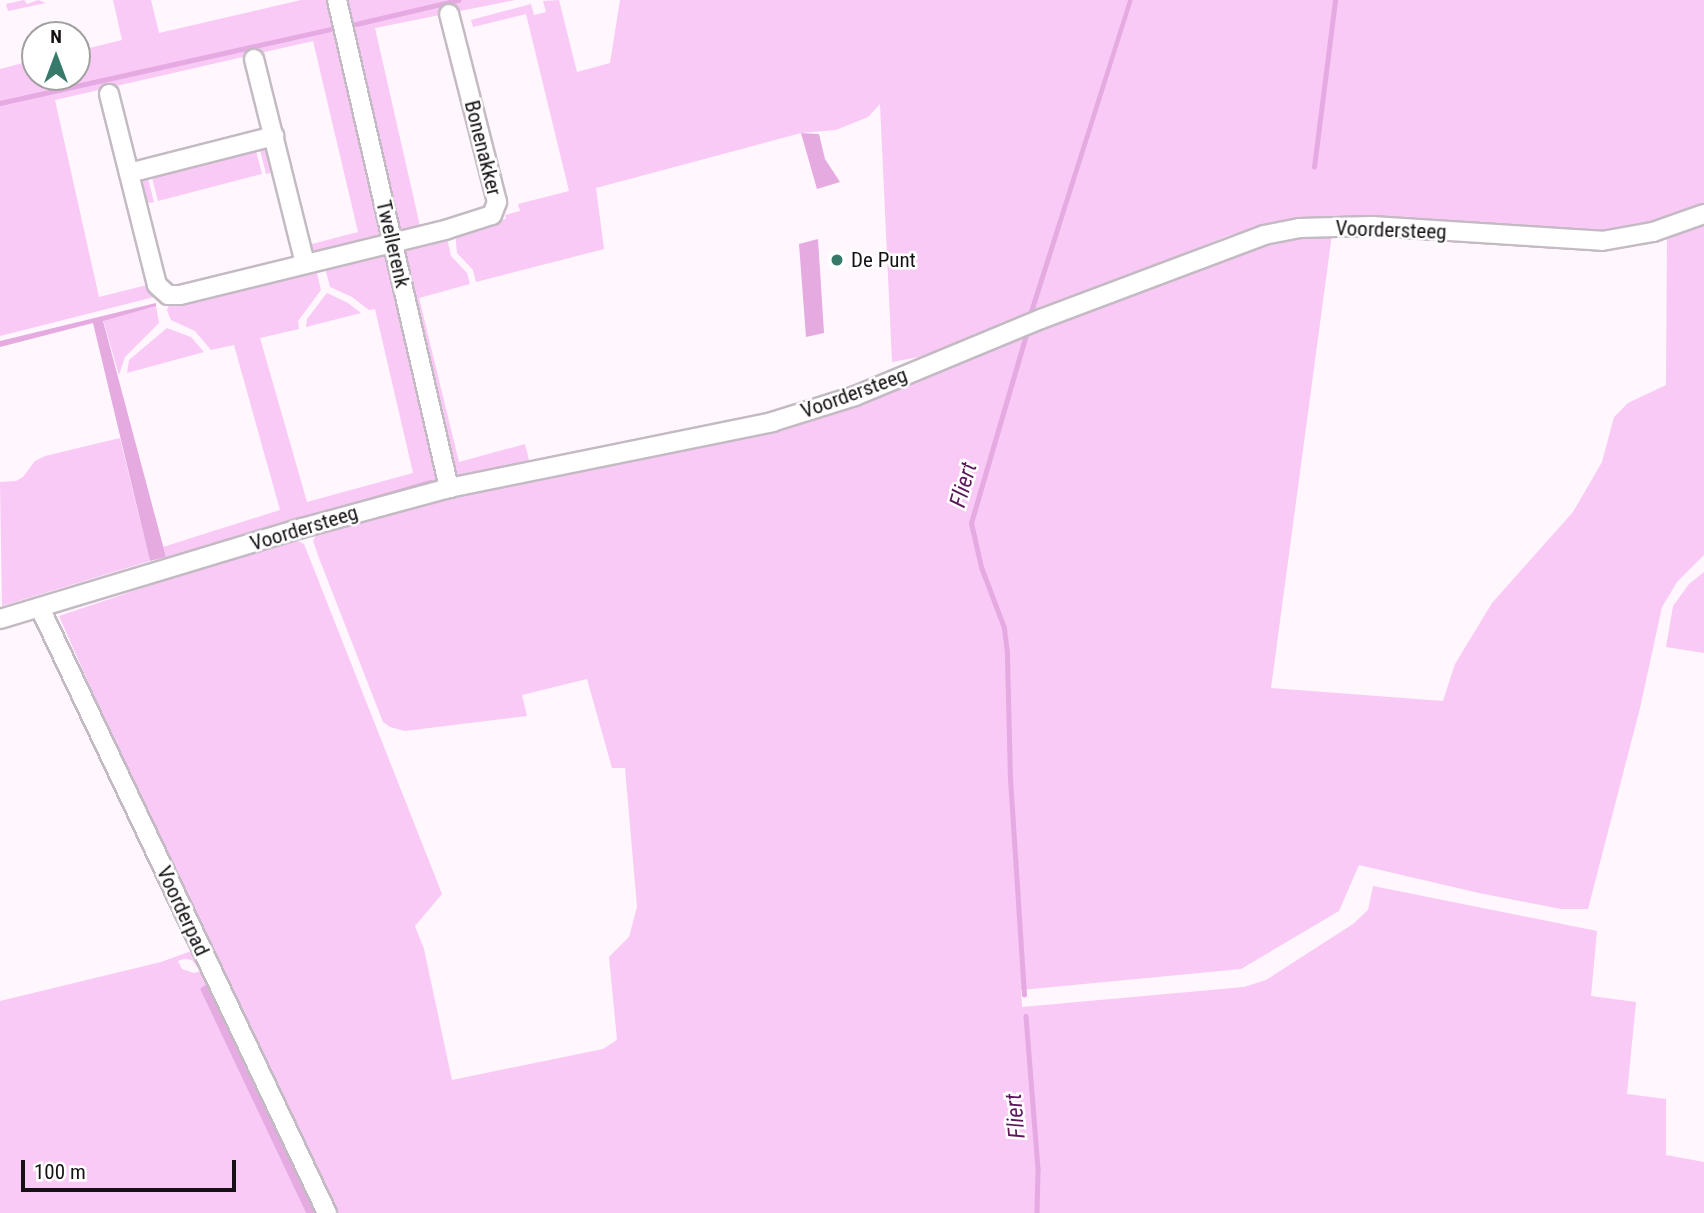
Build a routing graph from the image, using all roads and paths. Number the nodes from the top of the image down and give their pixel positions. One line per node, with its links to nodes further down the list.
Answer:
1 (337, 0): 8 (street, Twellerenk)
2 (449, 14): 8 (street, Bonenakker)
3 (254, 59): 5 (street)
4 (109, 94): 6 (street, Bonenakker)
5 (274, 136): 6 (street); 9 (street)
6 (129, 173): 9 (street, Bonenakker)
7 (1704, 214): 10 (street, Voordersteeg)
8 (393, 242): 9 (street, Bonenakker); 10 (street, Twellerenk)
9 (305, 263)
10 (449, 488): 11 (street, Voordersteeg)
11 (40, 608): 12 (street, Voordersteeg); 13 (street, Voorderpad)
12 (0, 619)
13 (327, 1213)

